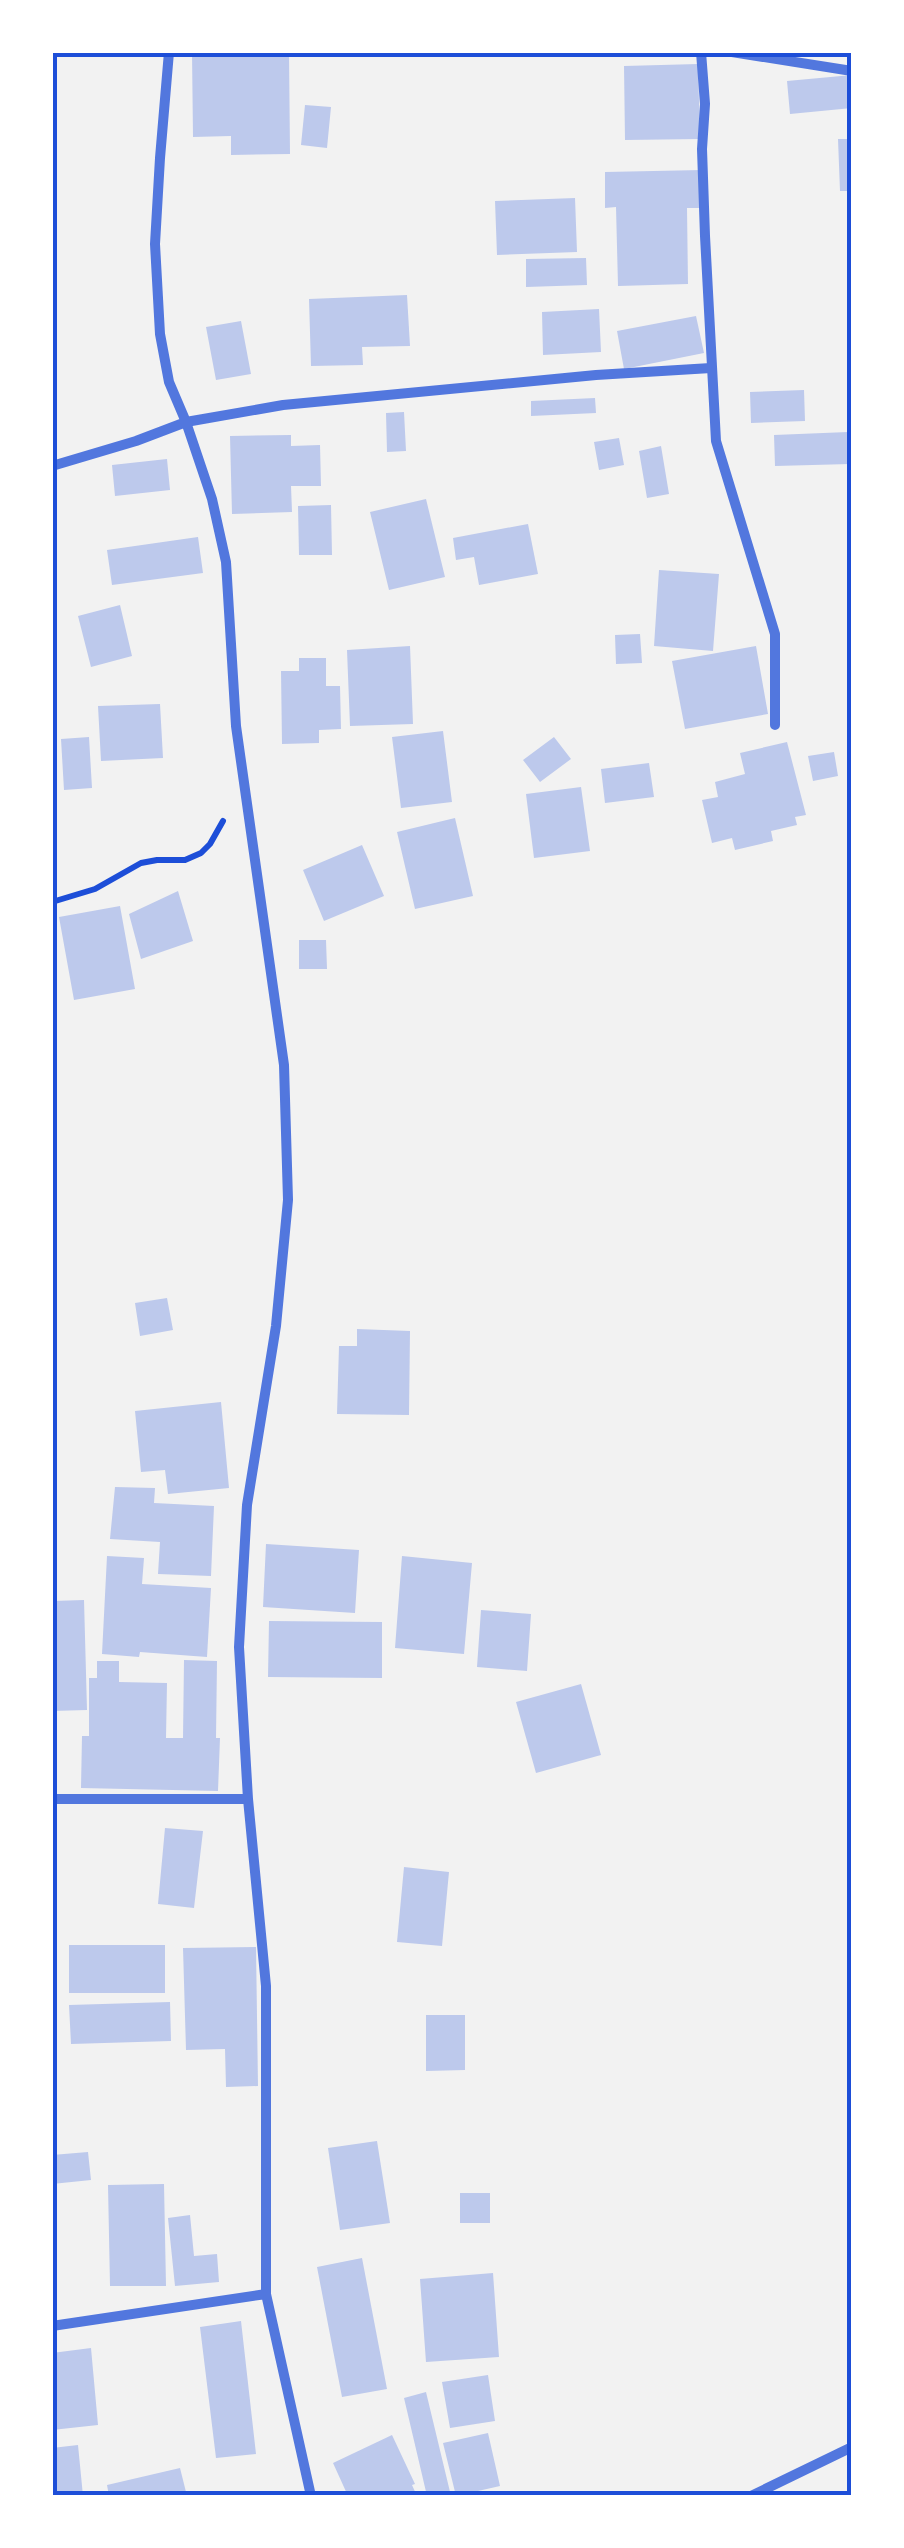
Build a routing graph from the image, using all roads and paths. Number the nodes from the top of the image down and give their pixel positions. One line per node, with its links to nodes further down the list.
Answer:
1 (169, 52): 6 (street)
2 (701, 52): 5 (street)
3 (732, 52): 4 (street)
4 (852, 71)
5 (711, 368): 6 (street); 8 (street)
6 (186, 422): 7 (street); 9 (street)
7 (52, 466)
8 (776, 725)
9 (246, 787): 10 (path); 12 (street)
10 (52, 902)
11 (52, 1799): 12 (street)
12 (248, 1799): 13 (street)
13 (266, 2294): 14 (street); 16 (street)
14 (52, 2326)
15 (852, 2447): 17 (street)
16 (311, 2496)
17 (751, 2496)

